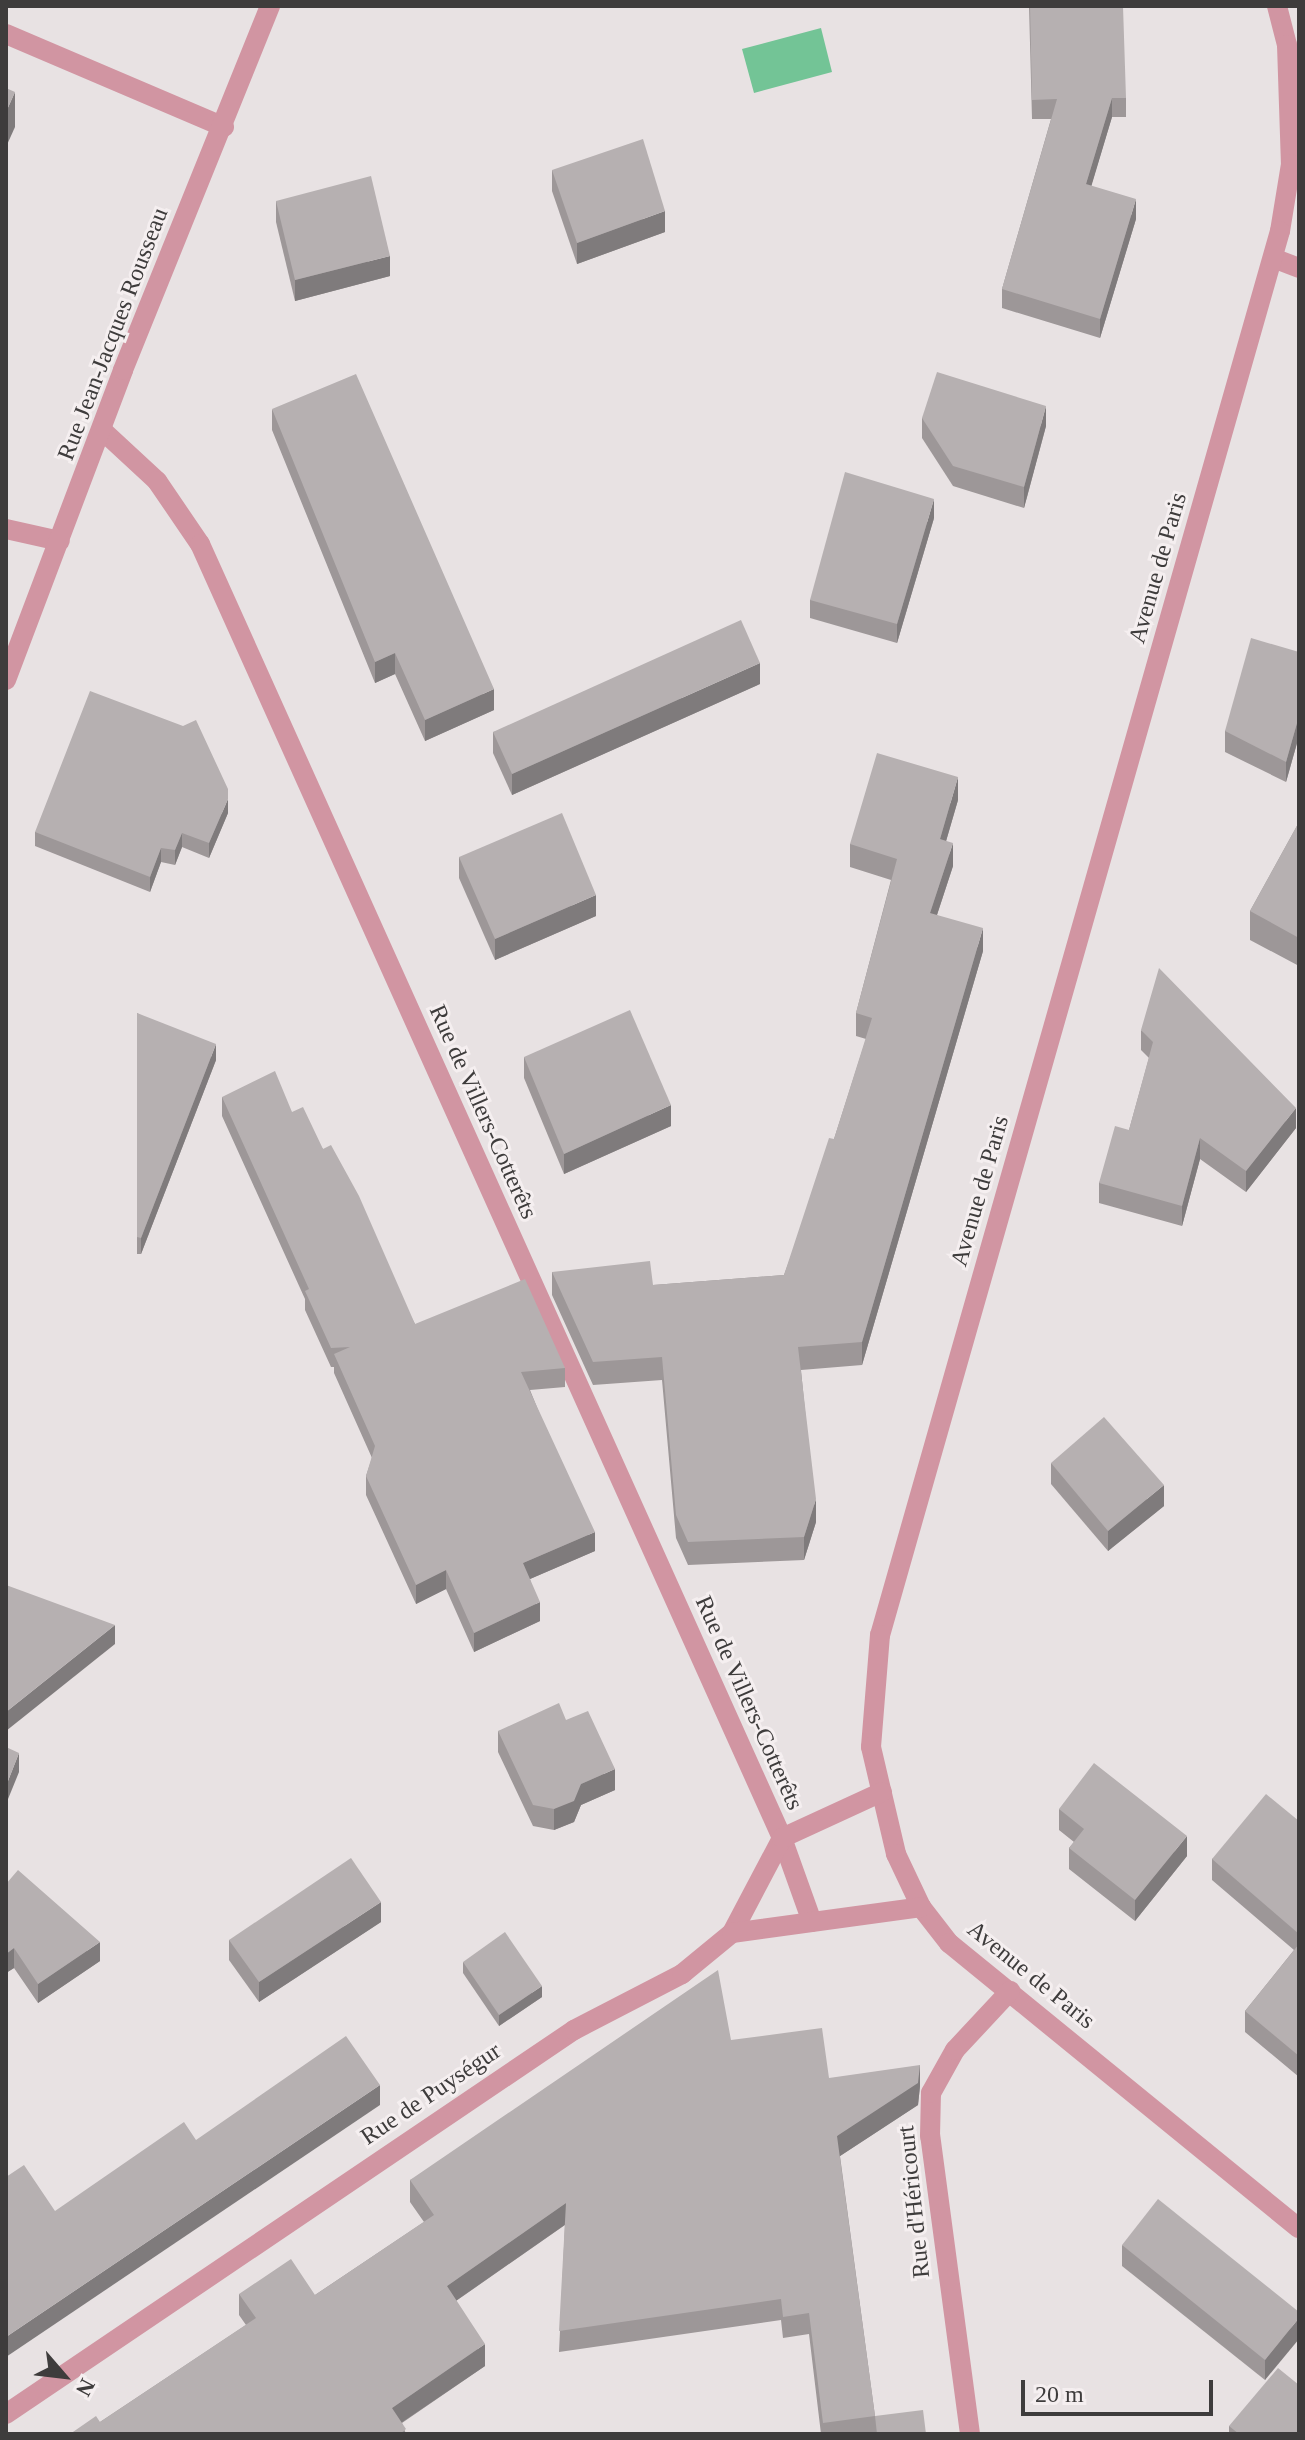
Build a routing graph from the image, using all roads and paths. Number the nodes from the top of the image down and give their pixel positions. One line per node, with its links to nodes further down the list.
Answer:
1 (270, 6): 4 (street, Rue Jean-Jacques Rousseau)
2 (1277, 6): 5 (street, Avenue de Paris)
3 (6, 34): 4 (street)
4 (224, 127): 7 (street, Rue Jean-Jacques Rousseau)
5 (1273, 258): 6 (street); 11 (street, Avenue de Paris)
6 (1299, 268)
7 (103, 431): 9 (street, Rue Jean-Jacques Rousseau); 12 (street, Rue de Villers-Cotterêts)
8 (6, 529): 9 (street)
9 (60, 541): 10 (street, Rue Jean-Jacques Rousseau)
10 (6, 680)
11 (882, 1792): 12 (street); 13 (street, Avenue de Paris)
12 (782, 1838): 14 (street, Rue de Villers-Cotterêts); 15 (street)
13 (921, 1907): 14 (street); 16 (street, Avenue de Paris)
14 (812, 1922): 15 (street)
15 (732, 1933): 18 (street, Rue de Puységur)
16 (1010, 1991): 17 (street, Avenue de Paris); 19 (street, Rue d'Héricourt)
17 (1299, 2228)
18 (6, 2414)
19 (970, 2434)

